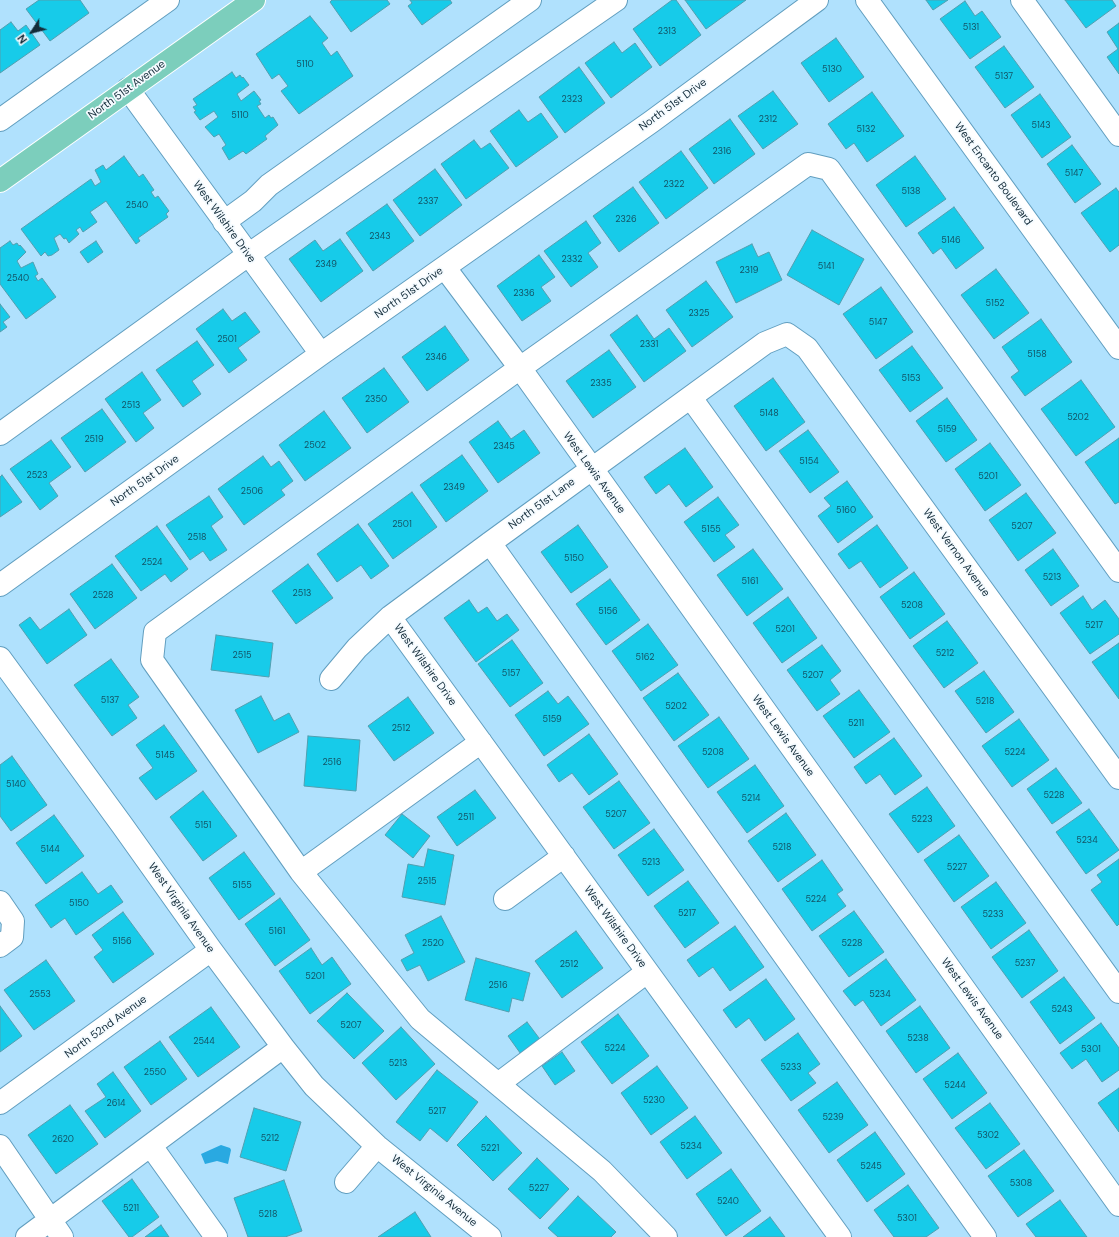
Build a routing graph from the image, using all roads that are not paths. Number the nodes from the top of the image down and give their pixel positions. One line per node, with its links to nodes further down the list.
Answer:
1 (168, 0): 9 (street)
2 (254, 0): 8 (main road, North 51st Avenue)
3 (530, 0): 12 (street)
4 (616, 0): 13 (street)
5 (817, 0): 14 (street, North 51st Drive)
6 (867, 0): 16 (street, West Encanto Boulevard)
7 (1022, 0): 10 (street)
8 (128, 89): 11 (main road, North 51st Avenue); 12 (street, West Wilshire Drive)
9 (0, 120)
10 (1119, 135)
11 (0, 181)
12 (224, 222): 13 (street, West Wilshire Drive)
13 (248, 255): 17 (street, West Wilshire Drive); 20 (street)
14 (445, 268): 17 (street, North 51st Drive); 18 (street, West Lewis Avenue)
15 (787, 334): 19 (street, North 51st Lane); 29 (street, West Vernon Avenue)
16 (1119, 348)
17 (321, 354): 24 (street, North 51st Drive)
18 (520, 368): 21 (street, West Lewis Avenue); 23 (street); 31 (street)
19 (691, 398): 21 (street, North 51st Lane); 37 (street)
20 (0, 434)
21 (591, 468): 22 (street, North 51st Lane); 45 (street, West Lewis Avenue)
22 (490, 543): 25 (street, North 51st Lane); 53 (street)
23 (1119, 571)
24 (0, 585)
25 (390, 617): 27 (street, North 51st Lane); 28 (street, West Wilshire Drive)
26 (0, 658): 35 (street, West Virginia Avenue)
27 (331, 679)
28 (481, 742): 30 (street, West Wilshire Drive); 31 (street)
29 (1119, 778)
30 (564, 856): 32 (street); 36 (street, West Wilshire Drive)
31 (302, 872): 39 (street)
32 (504, 899)
33 (0, 902): 34 (street)
34 (0, 946)
35 (211, 950): 38 (street, West Virginia Avenue); 40 (street, North 52nd Avenue)
36 (647, 972): 39 (street); 52 (street, West Wilshire Drive)
37 (1119, 992)
38 (283, 1048): 42 (street); 43 (street, West Virginia Avenue)
39 (498, 1084): 51 (street)
40 (0, 1103)
41 (0, 1146): 46 (street)
42 (152, 1146): 46 (street); 49 (street)
43 (377, 1146): 44 (street); 50 (street, West Virginia Avenue)
44 (346, 1182)
45 (1119, 1205)
46 (50, 1220): 47 (street); 48 (street)
47 (27, 1237)
48 (62, 1237)
49 (216, 1237)
50 (490, 1237)
51 (666, 1237)
52 (840, 1237)
53 (985, 1237)

